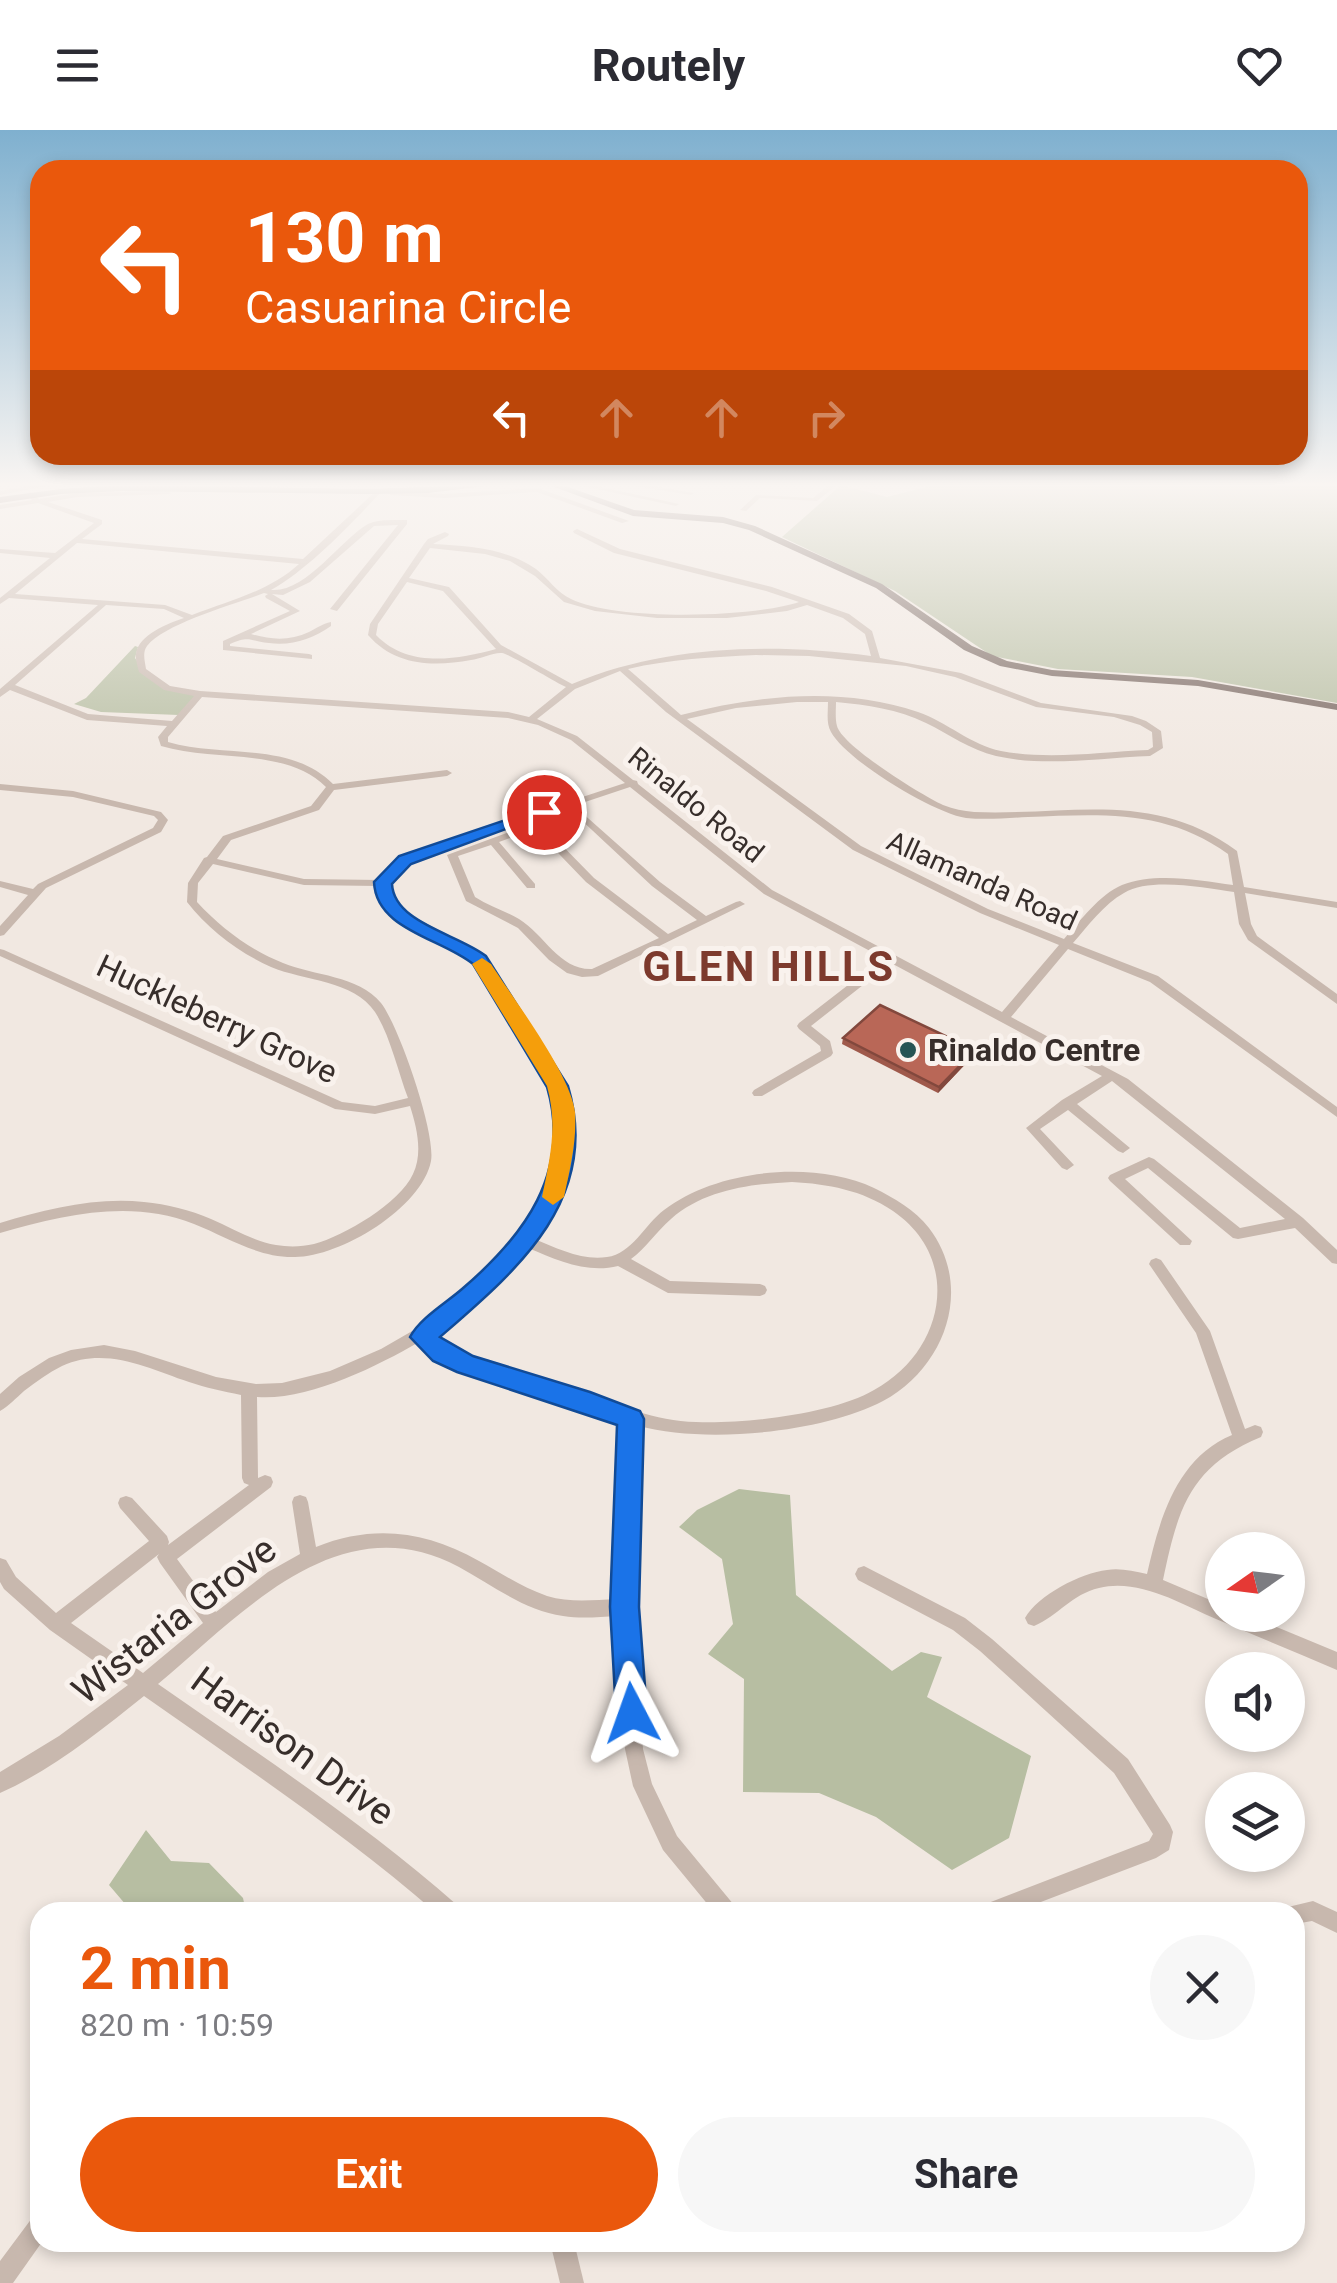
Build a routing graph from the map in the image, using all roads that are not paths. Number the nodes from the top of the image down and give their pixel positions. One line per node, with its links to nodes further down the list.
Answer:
1 (270, 585): 9 (street, Rinaldo Road)
2 (296, 585): 9 (street)
3 (352, 585): 13 (street)
4 (400, 585): 17 (street)
5 (431, 585): 17 (street)
6 (549, 585): 11 (street)
7 (745, 585): 11 (street)
8 (878, 585): 25 (main road)
9 (261, 591): 14 (street, Rinaldo Road); 16 (street)
10 (4, 599): 12 (street)
11 (808, 602): 19 (street)
12 (102, 605): 14 (street); 22 (street)
13 (334, 608)
14 (190, 617): 23 (street, Rinaldo Road)
15 (328, 624): 16 (street)
16 (242, 634): 18 (street)
17 (503, 650): 21 (street)
18 (309, 656)
19 (877, 662): 20 (street); 24 (street)
20 (620, 668): 21 (street); 26 (street, Allamanda Road)
21 (572, 687): 27 (street)
22 (4, 690): 28 (street)
23 (200, 694): 27 (street, Rinaldo Road); 28 (street)
24 (832, 701): 26 (street); 40 (street)
25 (1337, 707)
26 (680, 718): 47 (street, Allamanda Road)
27 (531, 720): 30 (street, Rinaldo Road)
28 (176, 724): 31 (street)
29 (447, 773): 31 (street)
30 (634, 783): 34 (street); 49 (street, Rinaldo Road)
31 (331, 786): 36 (street)
32 (0, 787): 41 (street)
33 (538, 827): 34 (street); 44 (street); 46 (street)
34 (514, 829): 35 (street); 37 (street)
35 (493, 841): 39 (street); 46 (street)
36 (208, 860): 37 (street); 54 (street)
37 (383, 882): 61 (street)
38 (0, 884): 41 (street)
39 (531, 886)
40 (1240, 892): 43 (street); 47 (street); 50 (street)
41 (34, 893): 45 (street)
42 (740, 904): 44 (street)
43 (1337, 905)
44 (704, 920): 46 (street)
45 (0, 934)
46 (667, 939)
47 (1068, 945): 51 (street); 56 (street, Allamanda Road)
48 (0, 952): 54 (street, Huckleberry Grove)
49 (890, 958): 51 (street, Rinaldo Road); 53 (street)
50 (1337, 1000)
51 (1004, 1017): 52 (street, Rinaldo Road)
52 (1112, 1075): 55 (street); 59 (street, Rinaldo Road)
53 (758, 1093)
54 (415, 1101): 60 (street)
55 (1066, 1103): 57 (street); 58 (street)
56 (1337, 1113)
57 (1123, 1148)
58 (1067, 1165)
59 (1298, 1222): 62 (street); 63 (street, Rinaldo Road)
60 (0, 1228)
61 (527, 1242): 64 (street); 67 (street)
62 (1186, 1242)
63 (1337, 1259)
64 (620, 1260): 66 (street); 70 (street)
65 (1156, 1264): 76 (street)
66 (760, 1290)
67 (423, 1337): 68 (street); 70 (street)
68 (249, 1390): 69 (street); 81 (street)
69 (0, 1404)
70 (630, 1419): 78 (street)
71 (300, 1502): 73 (street)
72 (126, 1503): 80 (street)
73 (310, 1556): 78 (street, Wistaria Grove); 81 (street, Wistaria Grove)
74 (0, 1566): 80 (street, Harrison Drive)
75 (864, 1574): 88 (street)
76 (1153, 1584): 77 (street); 79 (street)
77 (1205, 1606)
78 (624, 1607): 87 (street)
79 (1034, 1618)
80 (56, 1624): 84 (street, Harrison Drive)
81 (214, 1624): 84 (street, Wistaria Grove)
82 (1268, 1632): 83 (street)
83 (1337, 1661)
84 (144, 1684): 85 (street, Wistaria Grove); 86 (street, Harrison Drive)
85 (0, 1783)
86 (439, 1902)
87 (719, 1902)
88 (1016, 1902)
89 (1305, 1912): 90 (street)
90 (1337, 1923)
91 (30, 2240): 93 (street)
92 (564, 2252): 94 (street)
93 (0, 2281)
94 (572, 2283)

